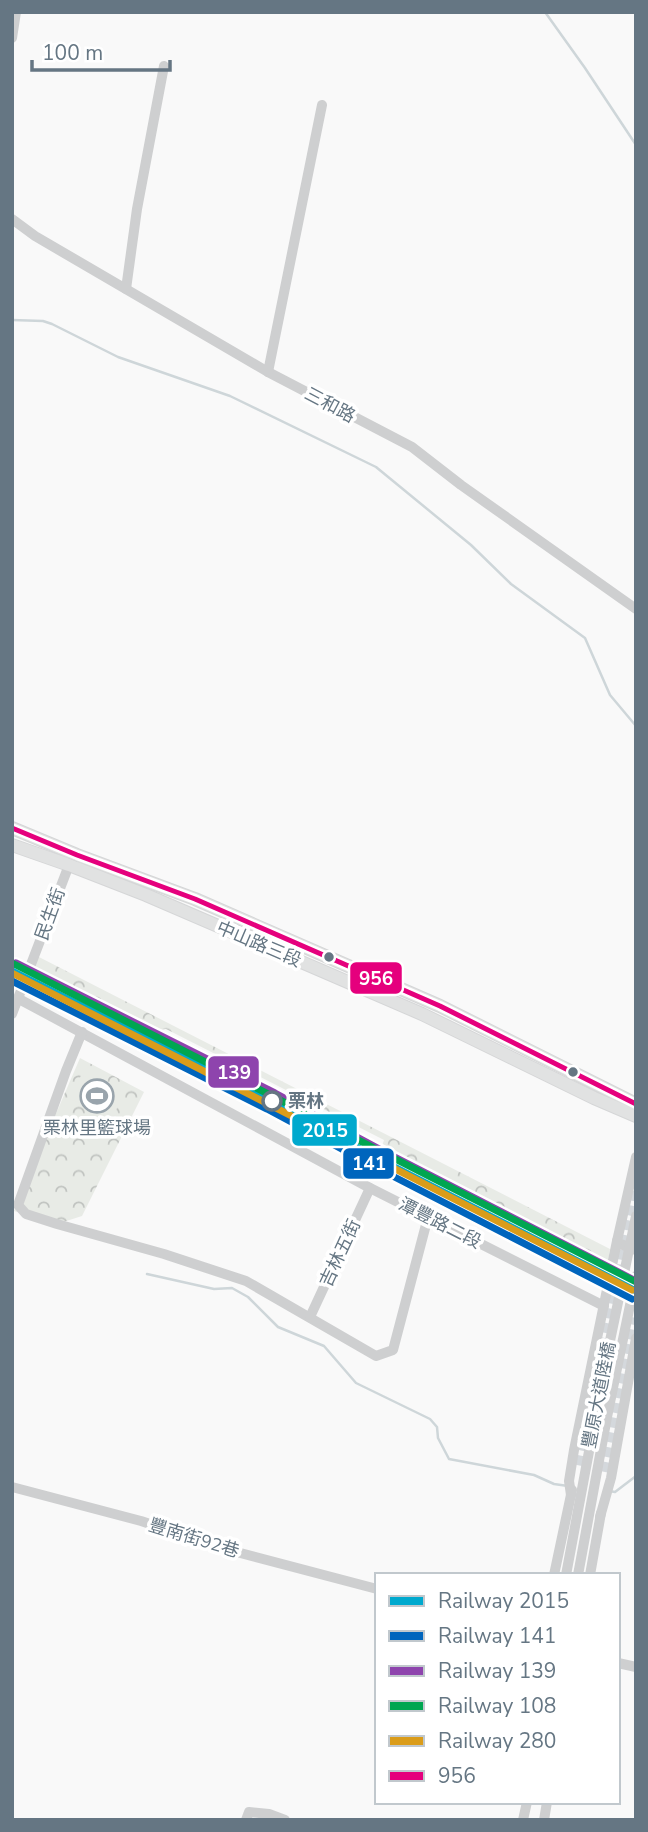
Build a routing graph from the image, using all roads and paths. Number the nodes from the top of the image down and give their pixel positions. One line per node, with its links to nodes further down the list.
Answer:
1 (16, 12): 2 (street)
2 (12, 38)
3 (164, 66): 6 (street)
4 (322, 105): 7 (street)
5 (12, 219): 6 (street, 三和路)
6 (126, 289): 7 (street, 三和路)
7 (268, 372): 8 (street, 三和路)
8 (636, 609)
9 (12, 828): 11 (main road, 中山路三段)
10 (12, 845): 11 (main road, 中山路三段)
11 (73, 860): 12 (street, 民生街); 15 (main road, 中山路三段); 16 (main road, 中山路三段)
12 (19, 999): 13 (street, 民生街); 14 (street, 潭豐路二段)
13 (12, 1014)
14 (82, 1032): 18 (street, 潭豐路二段); 25 (street)
15 (636, 1104)
16 (636, 1116)
17 (636, 1157): 21 (street)
18 (370, 1188): 20 (street, 潭豐路二段); 25 (street, 吉林五街)
19 (636, 1216): 33 (street, 豐原大道陸橋, bridge)
20 (428, 1217): 24 (street, 潭豐路二段); 25 (street)
21 (617, 1241): 22 (street); 24 (street)
22 (636, 1250)
23 (636, 1276): 34 (street, 豐原大道陸橋)
24 (604, 1306): 30 (street)
25 (310, 1317)
26 (636, 1338): 31 (street)
27 (576, 1465): 30 (street)
28 (605, 1472): 31 (street)
29 (12, 1487): 36 (street, 豐南街92巷)
30 (571, 1493): 32 (street)
31 (600, 1517): 35 (street)
32 (554, 1573)
33 (566, 1573)
34 (578, 1573)
35 (590, 1573)
36 (375, 1588)
37 (246, 1820): 38 (street)
38 (285, 1820)

